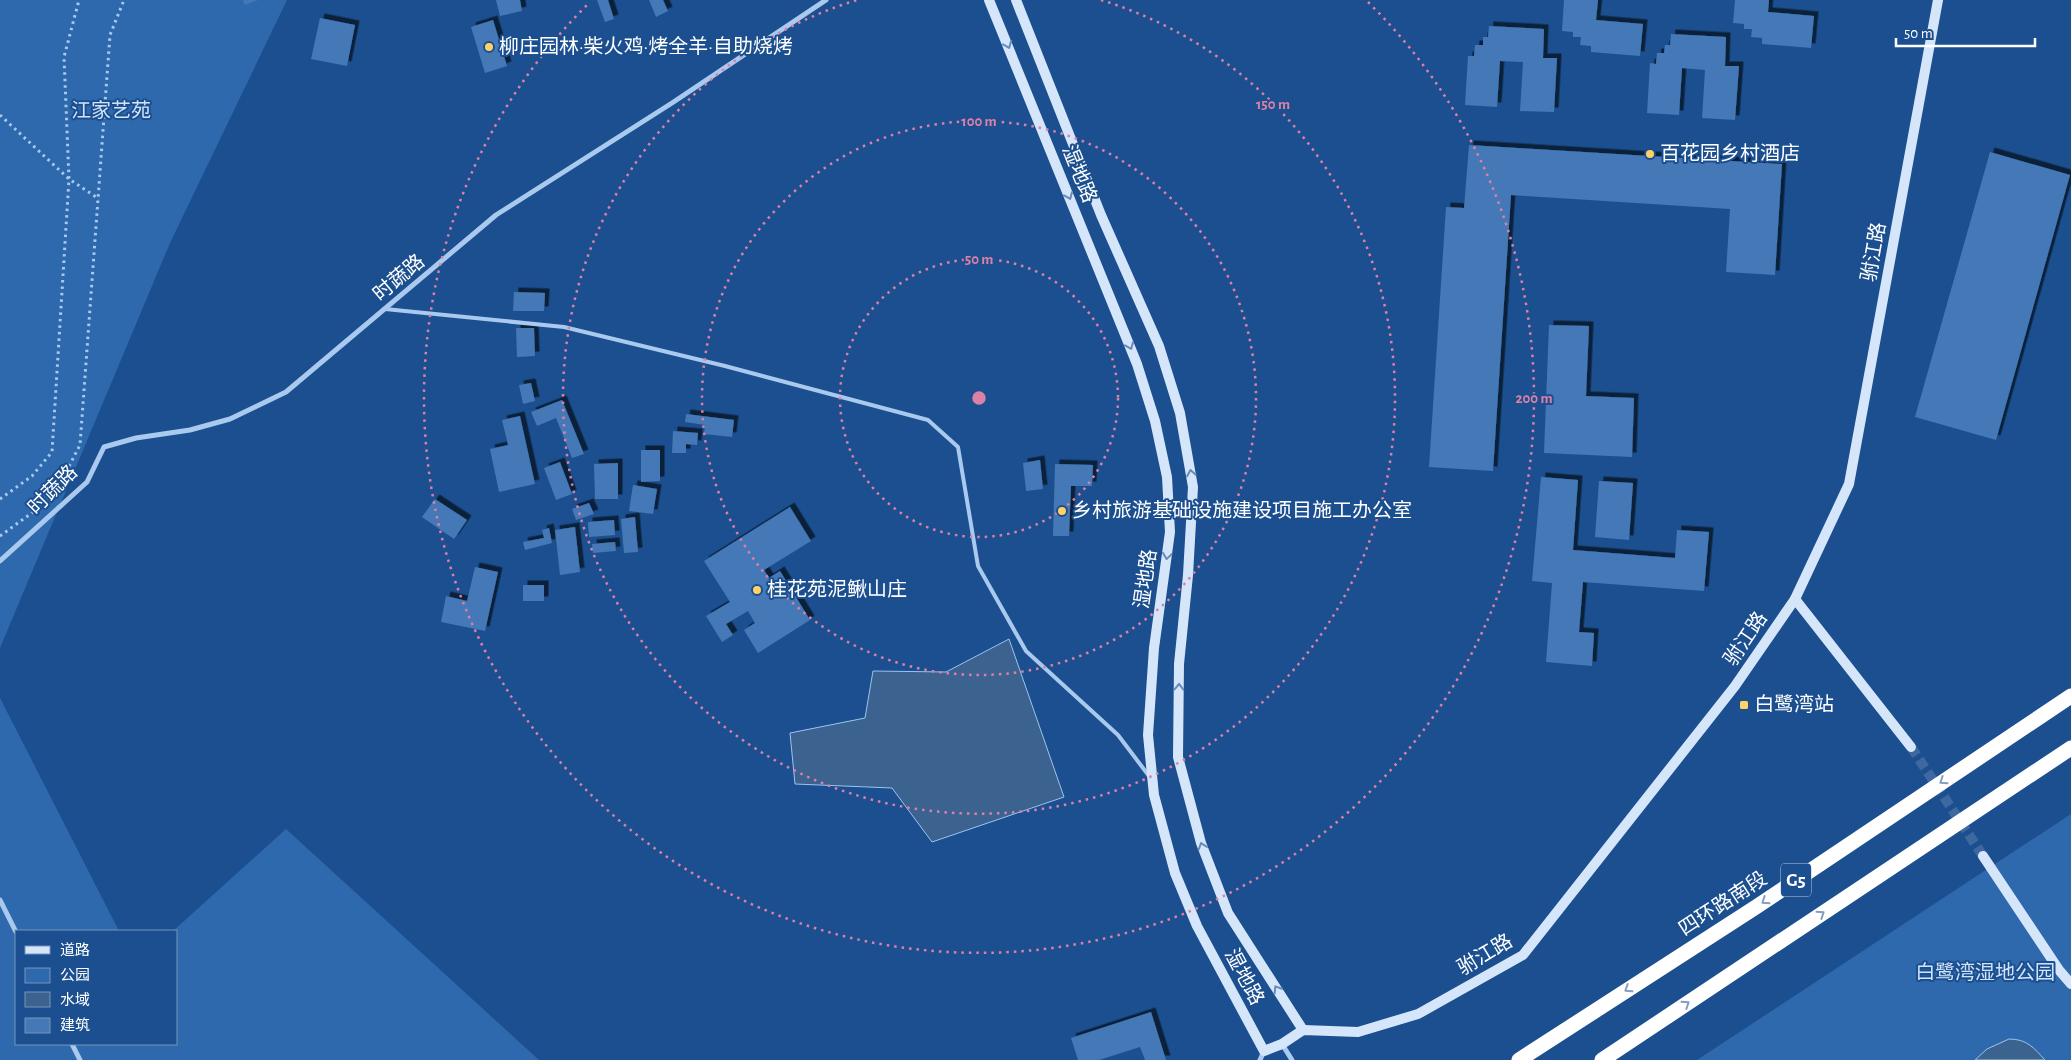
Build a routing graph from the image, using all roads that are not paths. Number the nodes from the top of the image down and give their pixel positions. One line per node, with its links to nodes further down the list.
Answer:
1 (826, 0): 5 (street, 时蔬路)
2 (989, 0): 14 (street, 湿地路, one-way to 14)
3 (1016, 0): 20 (street, 湿地路, one-way to 3)
4 (1938, 0): 7 (street, 驸江路)
5 (385, 309): 6 (street, 时蔬路); 14 (lane)
6 (0, 561)
7 (1795, 599): 10 (street); 20 (street, 驸江路)
8 (2071, 688): 13 (highway)
9 (2071, 696): 13 (highway, 四环路南段 / G5)
10 (1911, 747)
11 (2071, 748): 15 (highway, G5)
12 (2071, 757): 15 (highway)
13 (1962, 769): 26 (highway, 四环路南段 / G5, one-way to 26)
14 (1152, 780): 23 (street, 湿地路)
15 (1988, 804): 27 (highway, G5, one-way to 15)
16 (1983, 856): 19 (street)
17 (0, 900): 18 (street)
18 (15, 930)
19 (2071, 984)
20 (1303, 1030): 21 (street)
21 (1282, 1044): 23 (street); 25 (street)
22 (72, 1045): 24 (street)
23 (1262, 1056)
24 (80, 1060)
25 (1292, 1060)
26 (1519, 1060)
27 (1602, 1060)

